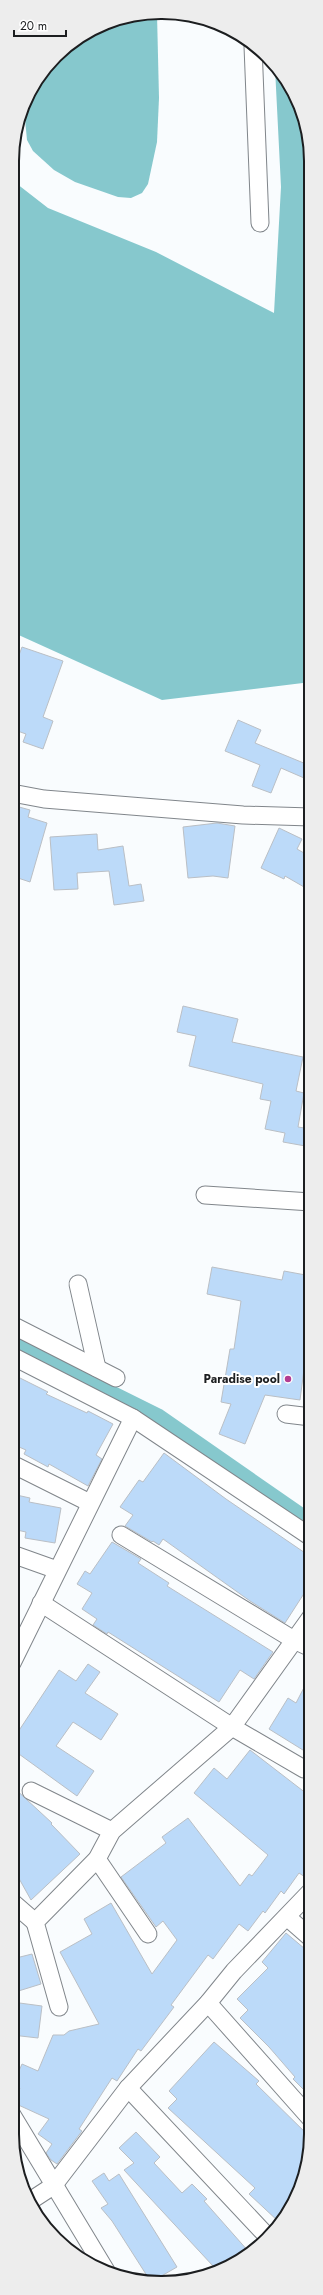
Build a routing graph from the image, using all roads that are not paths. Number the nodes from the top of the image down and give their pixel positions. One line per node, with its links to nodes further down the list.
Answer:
1 (253, 53): 2 (street)
2 (260, 223)
3 (19, 794): 4 (street)
4 (304, 817)
5 (205, 1195): 6 (street)
6 (304, 1202)
7 (78, 1284): 10 (street)
8 (19, 1329): 10 (street)
9 (19, 1360): 14 (street)
10 (97, 1368): 11 (street)
11 (116, 1378)
12 (286, 1414): 13 (street)
13 (304, 1416)
14 (133, 1418): 16 (street); 17 (street)
15 (19, 1468): 16 (street)
16 (90, 1503): 20 (street)
17 (304, 1532)
18 (121, 1535): 23 (street)
19 (19, 1556): 20 (street)
20 (57, 1570): 21 (street)
21 (41, 1603): 25 (street); 26 (street)
22 (304, 1626): 23 (street)
23 (294, 1640): 24 (street); 26 (street)
24 (304, 1645)
25 (19, 1649)
26 (232, 1727): 27 (street); 29 (street)
27 (304, 1769)
28 (31, 1791): 29 (street)
29 (112, 1831): 30 (street)
30 (97, 1859): 34 (street); 36 (street)
31 (304, 1899): 33 (street)
32 (19, 1908): 34 (street)
33 (287, 1917): 35 (street); 37 (street)
34 (35, 1922): 38 (street)
35 (304, 1932)
36 (148, 1934)
37 (208, 2003): 39 (street); 40 (street)
38 (59, 2007)
39 (128, 2088): 42 (street); 44 (street)
40 (304, 2111)
41 (19, 2127): 42 (street)
42 (53, 2186): 43 (street); 45 (street)
43 (35, 2198)
44 (264, 2232)
45 (100, 2262)

